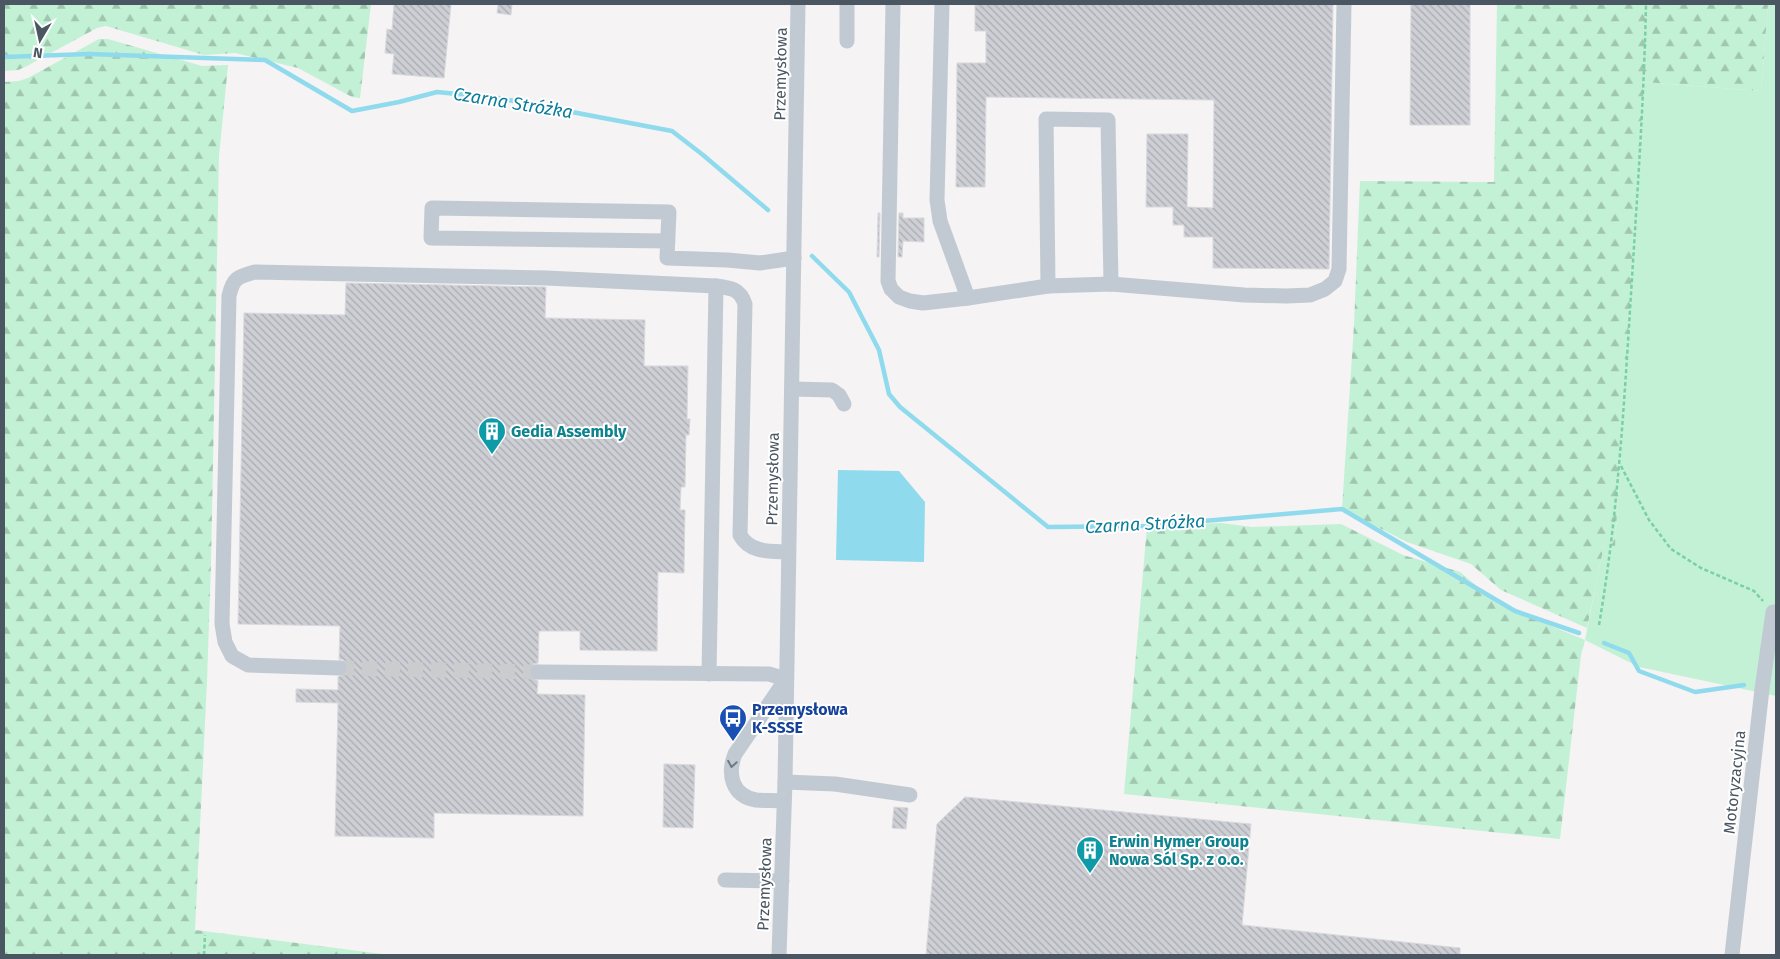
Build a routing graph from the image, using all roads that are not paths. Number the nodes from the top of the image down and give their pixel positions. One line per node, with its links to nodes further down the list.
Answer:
1 (798, 4): 8 (street, Przemysłowa)
2 (847, 4): 6 (street)
3 (893, 4): 12 (street)
4 (942, 4): 12 (street)
5 (1344, 4): 9 (street)
6 (847, 41)
7 (668, 241): 7 (street); 8 (street)
8 (794, 258): 13 (street, Przemysłowa)
9 (1111, 284): 11 (street); 11 (street)
10 (716, 286): 15 (street); 17 (street); 19 (street)
11 (1048, 286): 12 (street)
12 (968, 298)
13 (792, 389): 14 (street); 15 (street, Przemysłowa)
14 (844, 404)
15 (788, 552): 20 (street, Przemysłowa)
16 (1773, 612): 27 (street, Motoryzacyjna)
17 (339, 668)
18 (538, 672): 19 (street)
19 (709, 674): 20 (street)
20 (786, 679): 21 (street, Przemysłowa); 23 (street, one-way to 23)
21 (785, 782): 22 (street); 23 (street, Przemysłowa)
22 (910, 795)
23 (784, 801): 25 (street, Przemysłowa)
24 (725, 880): 25 (street)
25 (782, 881): 26 (street, Przemysłowa)
26 (779, 955)
27 (1732, 955)

